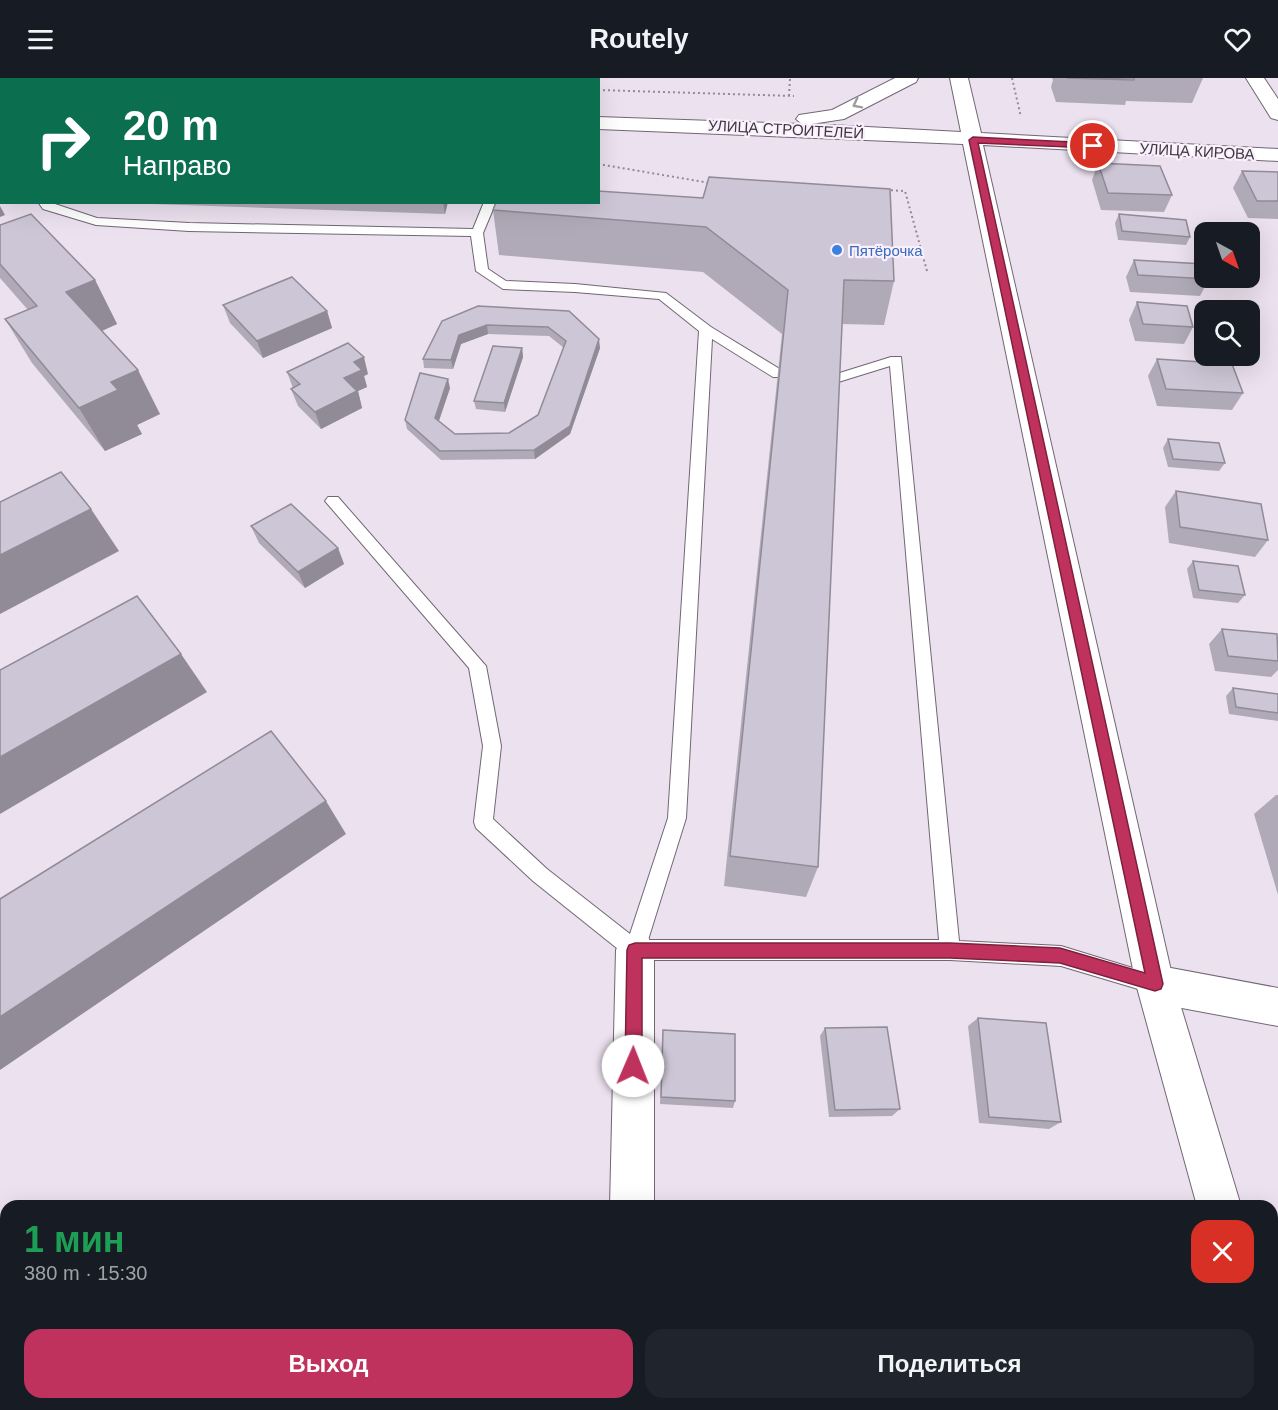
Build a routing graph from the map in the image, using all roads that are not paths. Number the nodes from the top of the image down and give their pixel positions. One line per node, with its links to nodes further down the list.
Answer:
1 (909, 78): 6 (main road, one-way to 6)
2 (959, 78): 7 (main road)
3 (1255, 78): 4 (main road)
4 (1278, 114)
5 (600, 123): 6 (main road, УЛИЦА СТРОИТЕЛЕЙ)
6 (750, 126): 7 (main road, УЛИЦА СТРОИТЕЛЕЙ)
7 (973, 140): 8 (main road, УЛИЦА КИРОВА); 18 (main road)
8 (1278, 154)
9 (45, 204): 11 (lane)
10 (489, 204): 11 (lane)
11 (477, 233): 12 (lane)
12 (706, 330): 13 (lane); 16 (lane)
13 (778, 374)
14 (835, 380): 17 (lane)
15 (333, 501): 16 (lane)
16 (635, 950): 17 (lane); 20 (main road)
17 (950, 950): 18 (lane)
18 (1155, 984): 19 (main road); 21 (main road)
19 (1278, 1007)
20 (632, 1200)
21 (1217, 1200)

